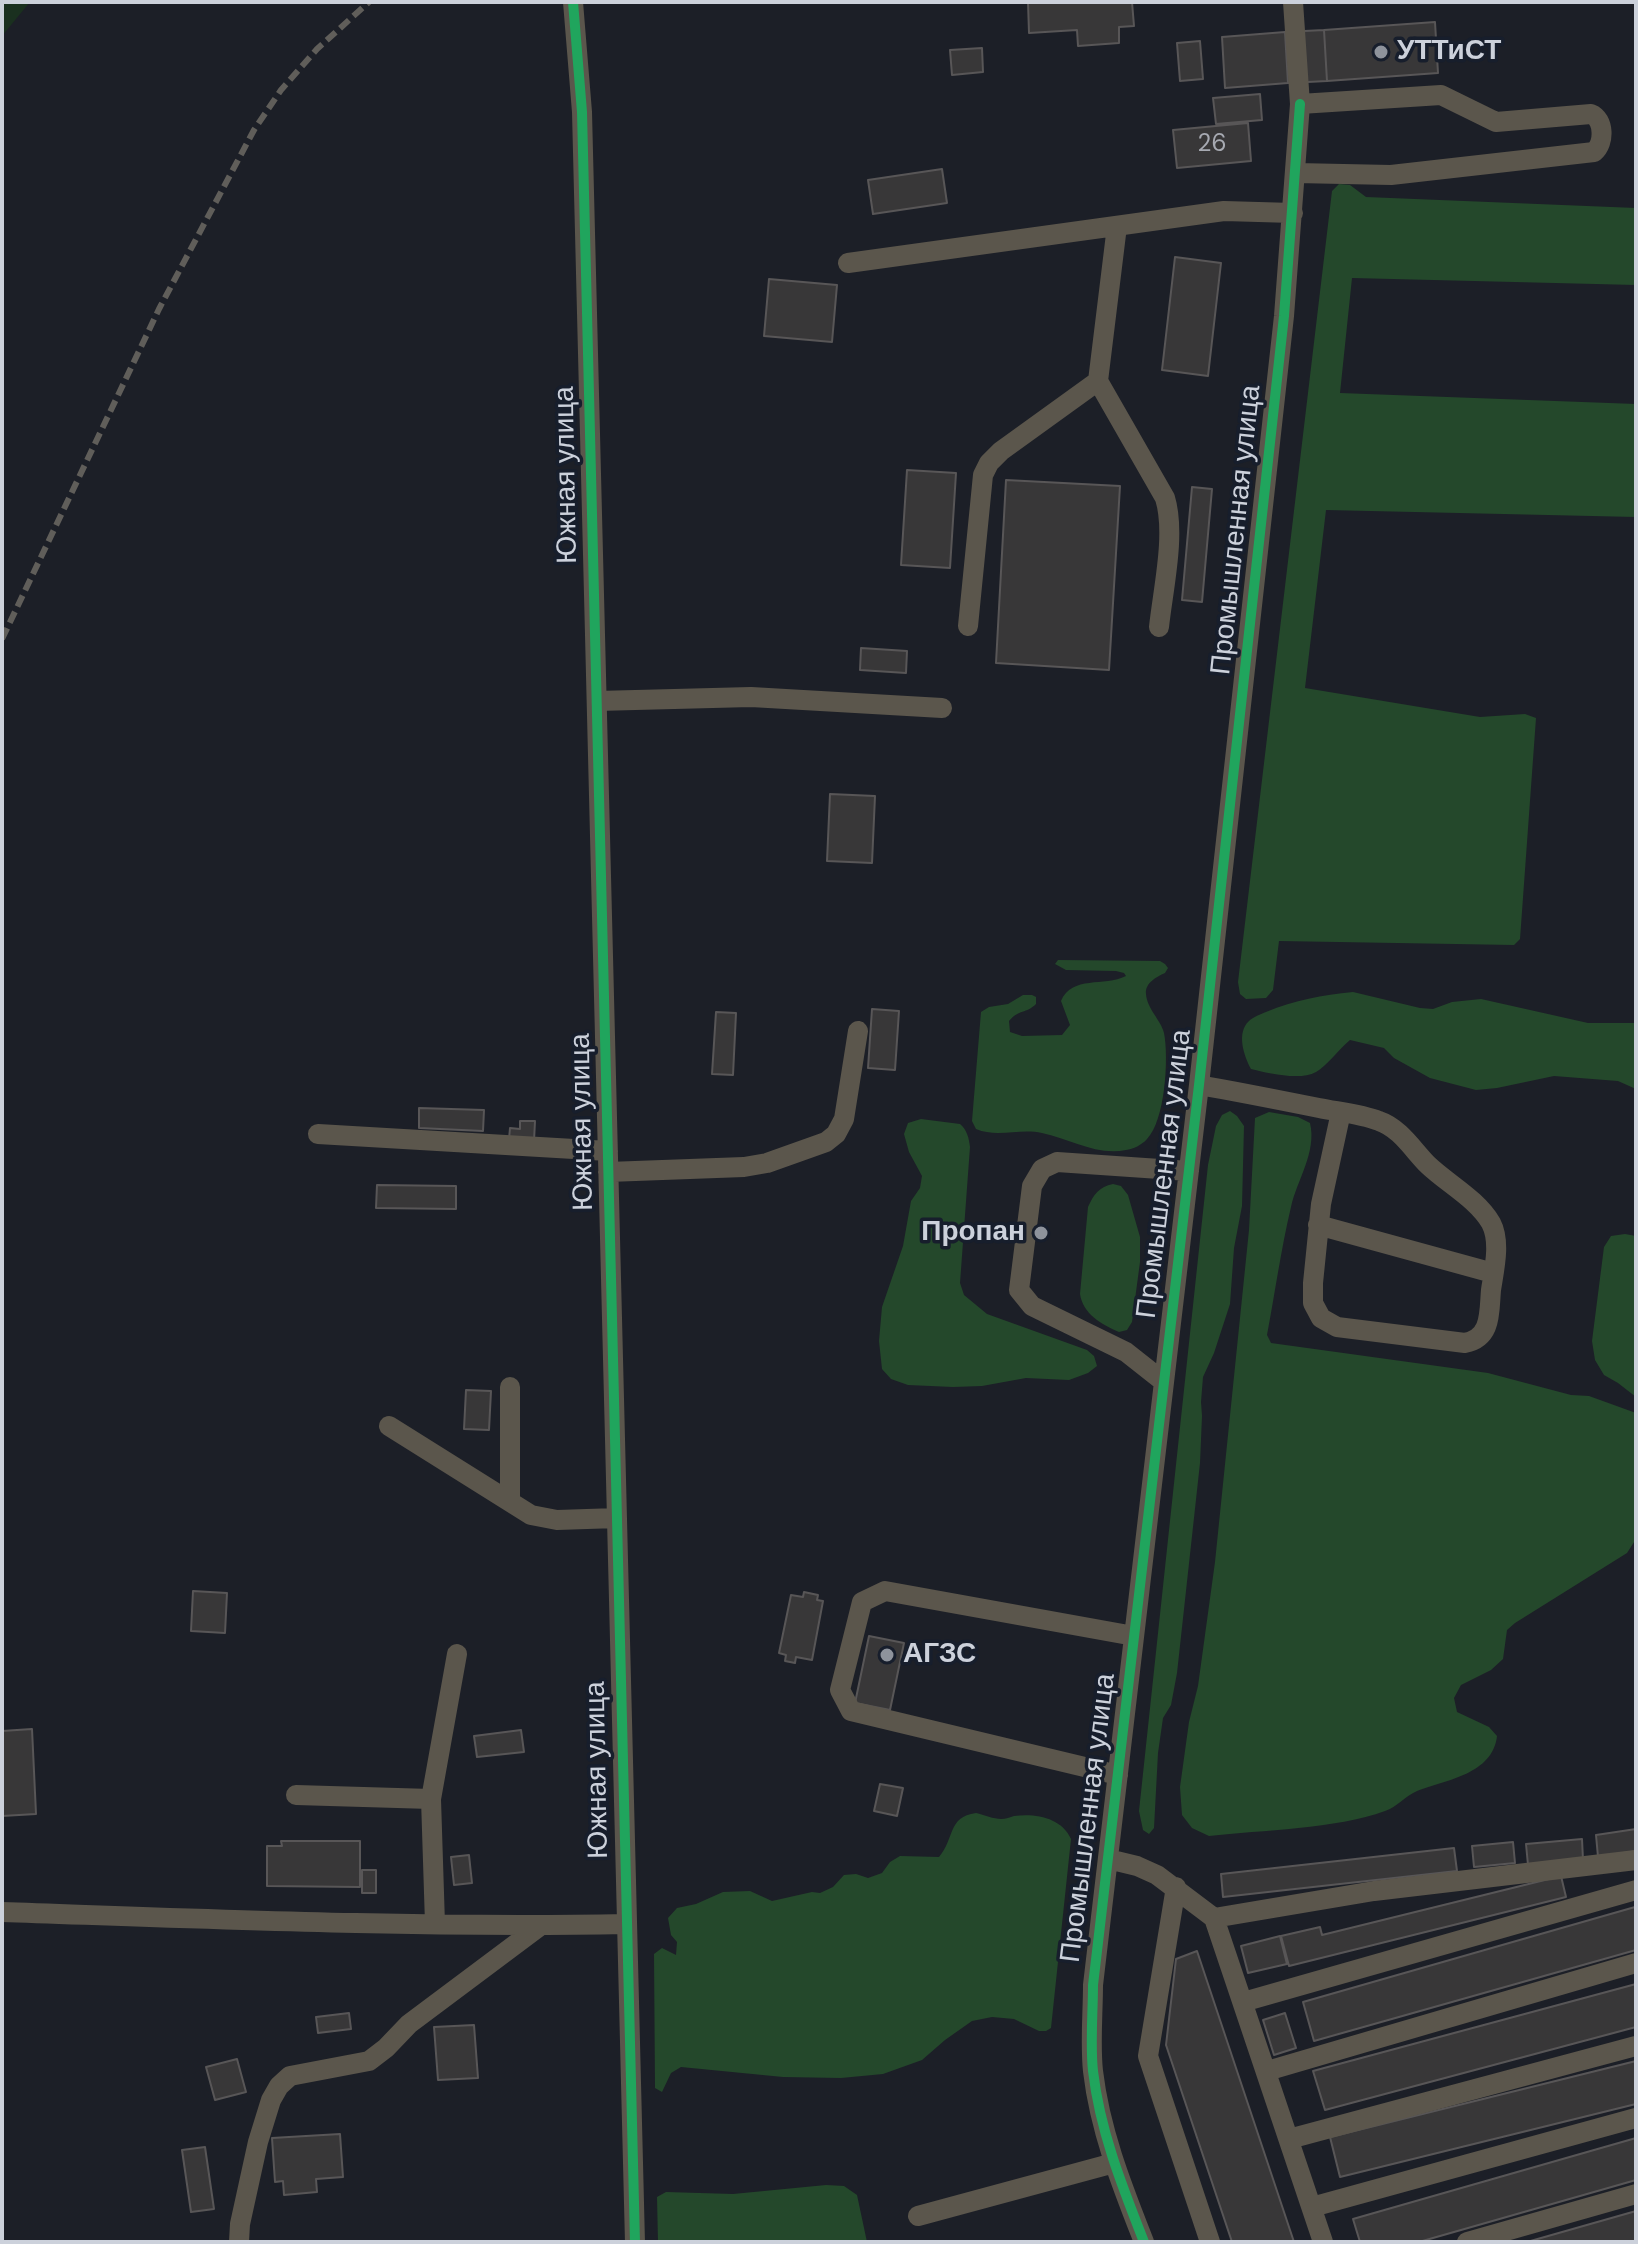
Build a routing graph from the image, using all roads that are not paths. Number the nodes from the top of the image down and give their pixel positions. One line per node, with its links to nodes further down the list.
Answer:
1 (573, 2): 11 (street, Южная улица)
2 (1293, 2): 3 (street, Промышленная улица)
3 (1300, 104): 4 (street, Промышленная улица); 4 (street)
4 (1296, 173): 5 (street, Промышленная улица)
5 (1293, 213): 6 (street); 14 (street, Промышленная улица)
6 (1117, 226): 7 (street); 8 (street)
7 (848, 263)
8 (1098, 381): 9 (street); 10 (street)
9 (968, 626)
10 (1159, 627)
11 (597, 701): 12 (street); 17 (street, Южная улица)
12 (942, 708)
13 (858, 1031): 19 (street)
14 (1199, 1085): 15 (street); 18 (street, Промышленная улица)
15 (1341, 1112): 20 (street); 21 (street)
16 (318, 1134): 17 (street)
17 (608, 1151): 19 (street, Южная улица)
18 (1189, 1171): 22 (street, Промышленная улица); 22 (street)
19 (608, 1172): 26 (street, Южная улица)
20 (1318, 1225): 21 (street); 21 (street)
21 (1493, 1273)
22 (1164, 1382): 27 (street, Промышленная улица)
23 (510, 1387): 25 (street)
24 (389, 1426): 25 (street)
25 (510, 1501): 26 (street)
26 (617, 1518): 39 (street, Южная улица)
27 (1134, 1636): 29 (street, Промышленная улица); 29 (street)
28 (457, 1654): 31 (street)
29 (1118, 1775): 32 (street, Промышленная улица)
30 (296, 1795): 31 (street)
31 (431, 1799): 38 (street)
32 (1108, 1859): 34 (street); 47 (street, Промышленная улица)
33 (1636, 1860): 37 (street)
34 (1176, 1887): 37 (street); 54 (street)
35 (1636, 1890): 42 (street)
36 (2, 1912): 38 (street)
37 (1214, 1918): 42 (street)
38 (435, 1924): 40 (street)
39 (626, 1924): 40 (street); 52 (street, Южная улица)
40 (540, 1926): 51 (street)
41 (1636, 1963): 44 (street)
42 (1243, 2002): 44 (street)
43 (1636, 2046): 46 (street)
44 (1267, 2071): 46 (street)
45 (1636, 2118): 49 (street)
46 (1289, 2139): 49 (street)
47 (1114, 2163): 50 (street); 53 (street, Промышленная улица)
48 (1636, 2194): 56 (street)
49 (1312, 2207): 55 (street)
50 (918, 2216)
51 (239, 2242)
52 (635, 2242)
53 (1144, 2242)
54 (1210, 2242)
55 (1323, 2242)
56 (1467, 2242)

